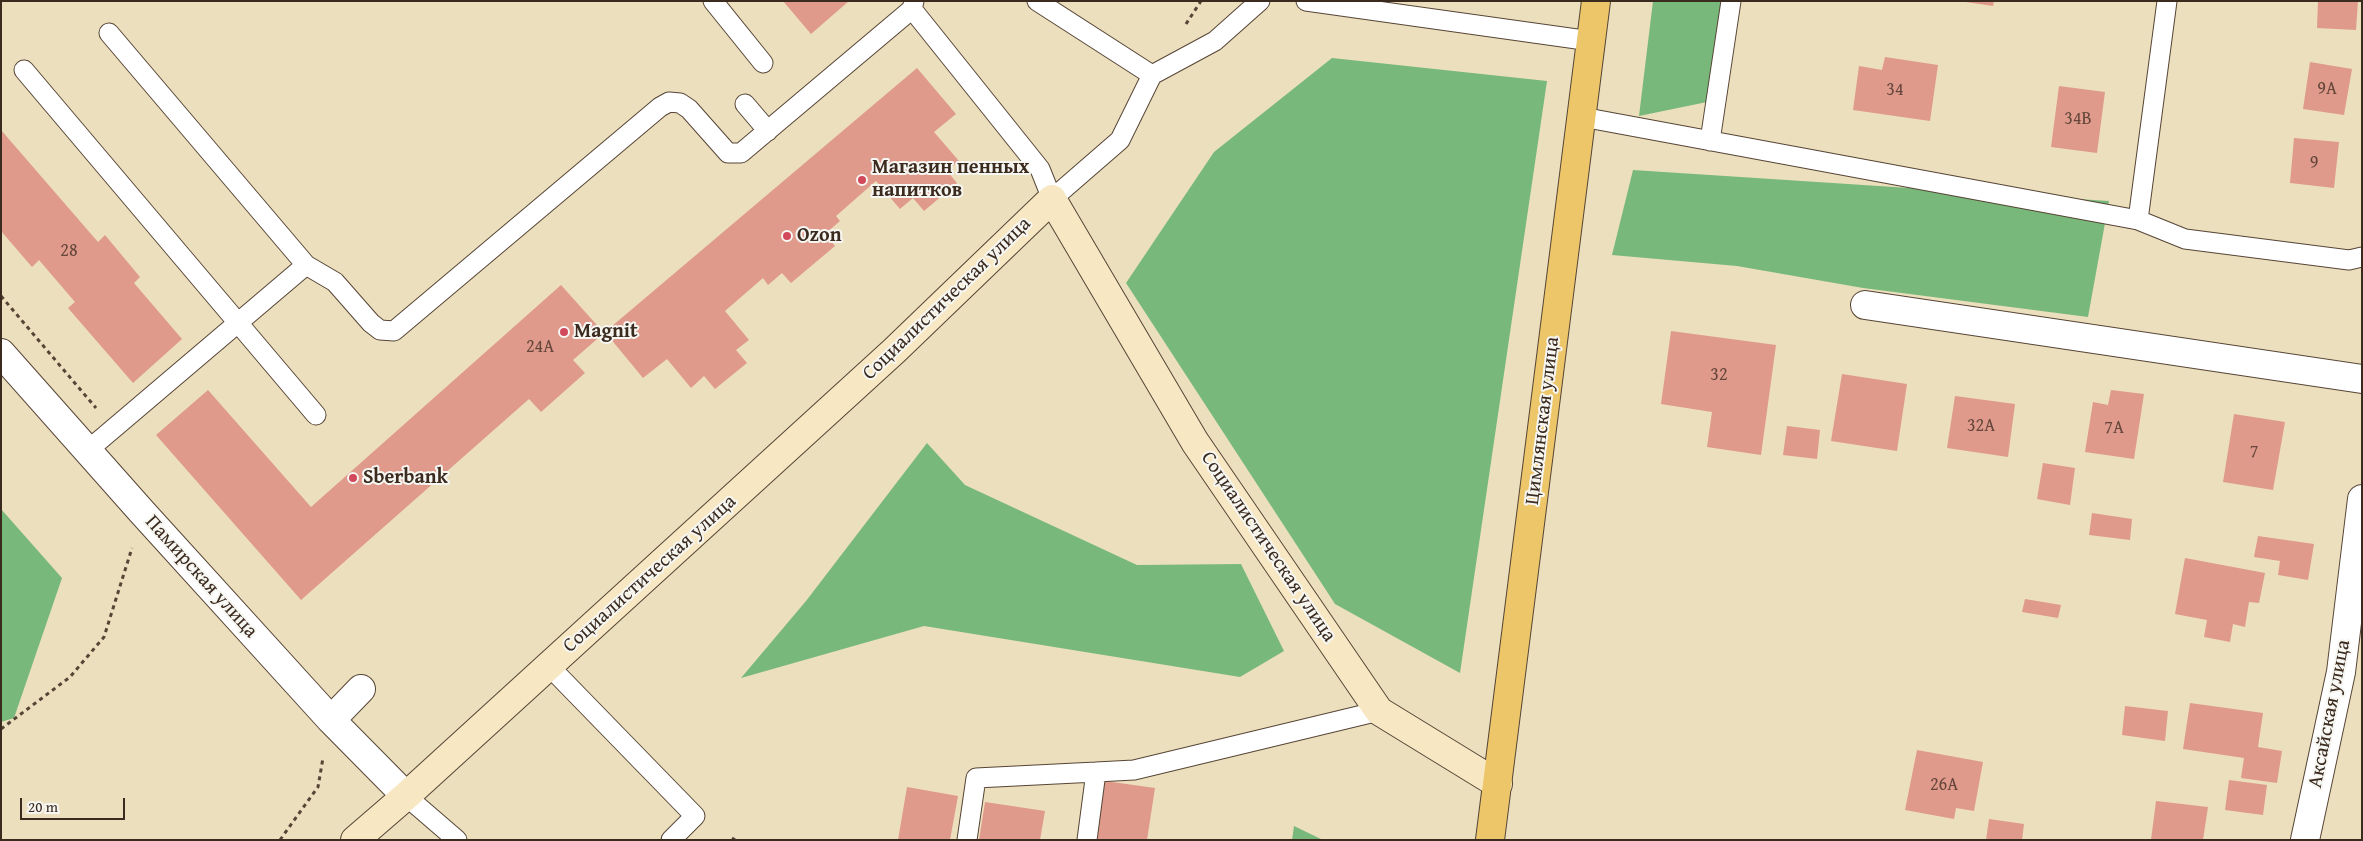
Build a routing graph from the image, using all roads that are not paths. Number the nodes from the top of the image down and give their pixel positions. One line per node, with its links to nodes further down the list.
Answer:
1 (713, 1): 12 (lane)
2 (1037, 1): 14 (lane)
3 (1260, 1): 14 (lane)
4 (1306, 1): 8 (lane)
5 (1596, 1): 11 (main road, Цимлянская улица)
6 (1731, 1): 18 (lane)
7 (2167, 1): 20 (lane)
8 (1337, 3): 11 (lane)
9 (913, 5): 17 (lane); 19 (lane)
10 (109, 33): 22 (lane)
11 (1591, 42): 16 (main road, Цимлянская улица)
12 (763, 63)
13 (24, 70): 24 (lane)
14 (1152, 75): 19 (lane)
15 (745, 104): 17 (lane)
16 (1582, 117): 18 (lane); 35 (main road, Цимлянская улица)
17 (768, 131): 22 (lane)
18 (1710, 140): 20 (lane)
19 (1052, 199): 30 (street, Социалистическая улица); 32 (street, Социалистическая улица)
20 (2138, 220): 21 (lane)
21 (2362, 257)
22 (306, 265): 24 (lane)
23 (1865, 305): 26 (street)
24 (238, 323): 27 (lane); 28 (lane)
25 (1, 353): 28 (street, Памирская улица)
26 (2362, 379)
27 (316, 415)
28 (88, 451): 33 (street, Памирская улица)
29 (2362, 499): 43 (street, Аксайская улица)
30 (548, 666): 36 (street, Социалистическая улица); 39 (lane)
31 (361, 689): 33 (street)
32 (1379, 711): 34 (lane); 35 (street, Социалистическая улица)
33 (331, 720): 36 (street, Памирская улица)
34 (1096, 772): 40 (lane); 41 (lane)
35 (1498, 784): 42 (main road, Цимлянская улица)
36 (406, 796): 37 (street, Социалистическая улица); 38 (lane)
37 (355, 840)
38 (457, 840)
39 (671, 840)
40 (967, 840)
41 (1087, 840)
42 (1490, 840)
43 (2305, 840)

